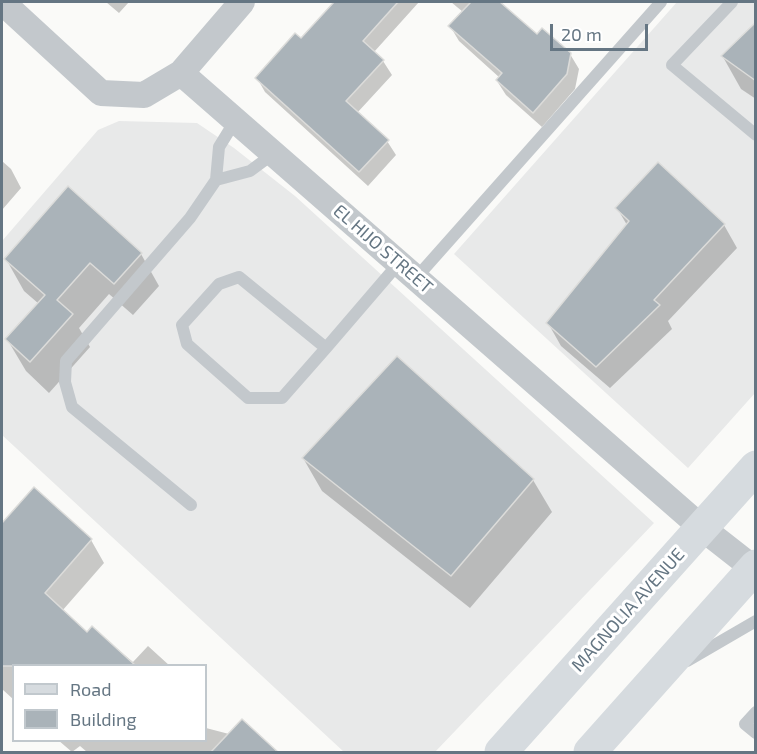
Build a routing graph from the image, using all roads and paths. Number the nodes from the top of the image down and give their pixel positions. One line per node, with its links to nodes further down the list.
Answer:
1 (2, 2): 5 (street)
2 (242, 2): 5 (street)
3 (661, 2): 10 (lane)
4 (732, 2): 7 (lane)
5 (181, 73): 6 (street, EL HIJO STREET)
6 (235, 121): 8 (street, EL HIJO STREET); 9 (lane)
7 (756, 135)
8 (273, 154): 9 (lane); 10 (street, EL HIJO STREET)
9 (216, 180): 13 (lane)
10 (408, 270): 11 (lane); 14 (street, EL HIJO STREET)
11 (326, 348): 11 (lane)
12 (756, 467): 14 (main road, MAGNOLIA AVENUE)
13 (191, 506)
14 (702, 528): 15 (street, EL HIJO STREET); 20 (main road, MAGNOLIA AVENUE)
15 (754, 567): 17 (main road)
16 (756, 621): 17 (lane)
17 (655, 680): 21 (main road)
18 (756, 712): 19 (lane)
19 (756, 733)
20 (501, 753)
21 (590, 753)

